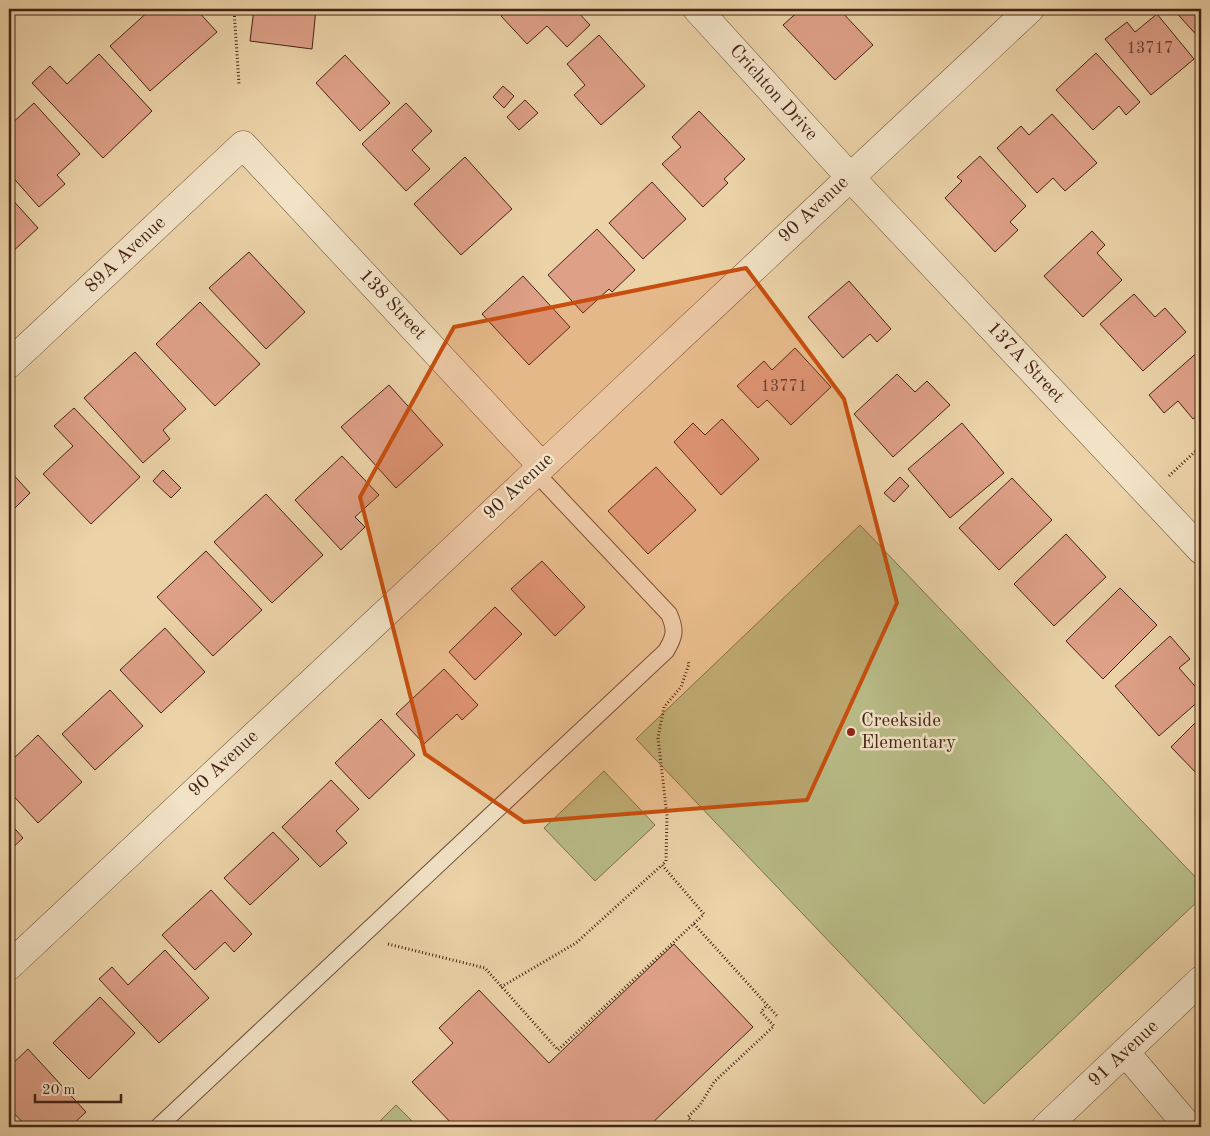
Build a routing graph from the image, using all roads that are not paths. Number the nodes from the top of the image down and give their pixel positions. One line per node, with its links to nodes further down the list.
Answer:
1 (697, 9): 4 (street, Crichton Drive)
2 (1030, 9): 4 (street, 90 Avenue)
3 (243, 145): 5 (street, 89A Avenue); 6 (street, 138 Street)
4 (850, 177): 6 (street, 90 Avenue); 7 (street, 137A Street)
5 (9, 364)
6 (538, 469): 8 (street, 90 Avenue); 11 (lane)
7 (1201, 550)
8 (9, 966)
9 (1201, 980): 10 (street, 91 Avenue)
10 (1126, 1052): 12 (street, 91 Avenue); 13 (street)
11 (158, 1127)
12 (1046, 1127)
13 (1189, 1127)

